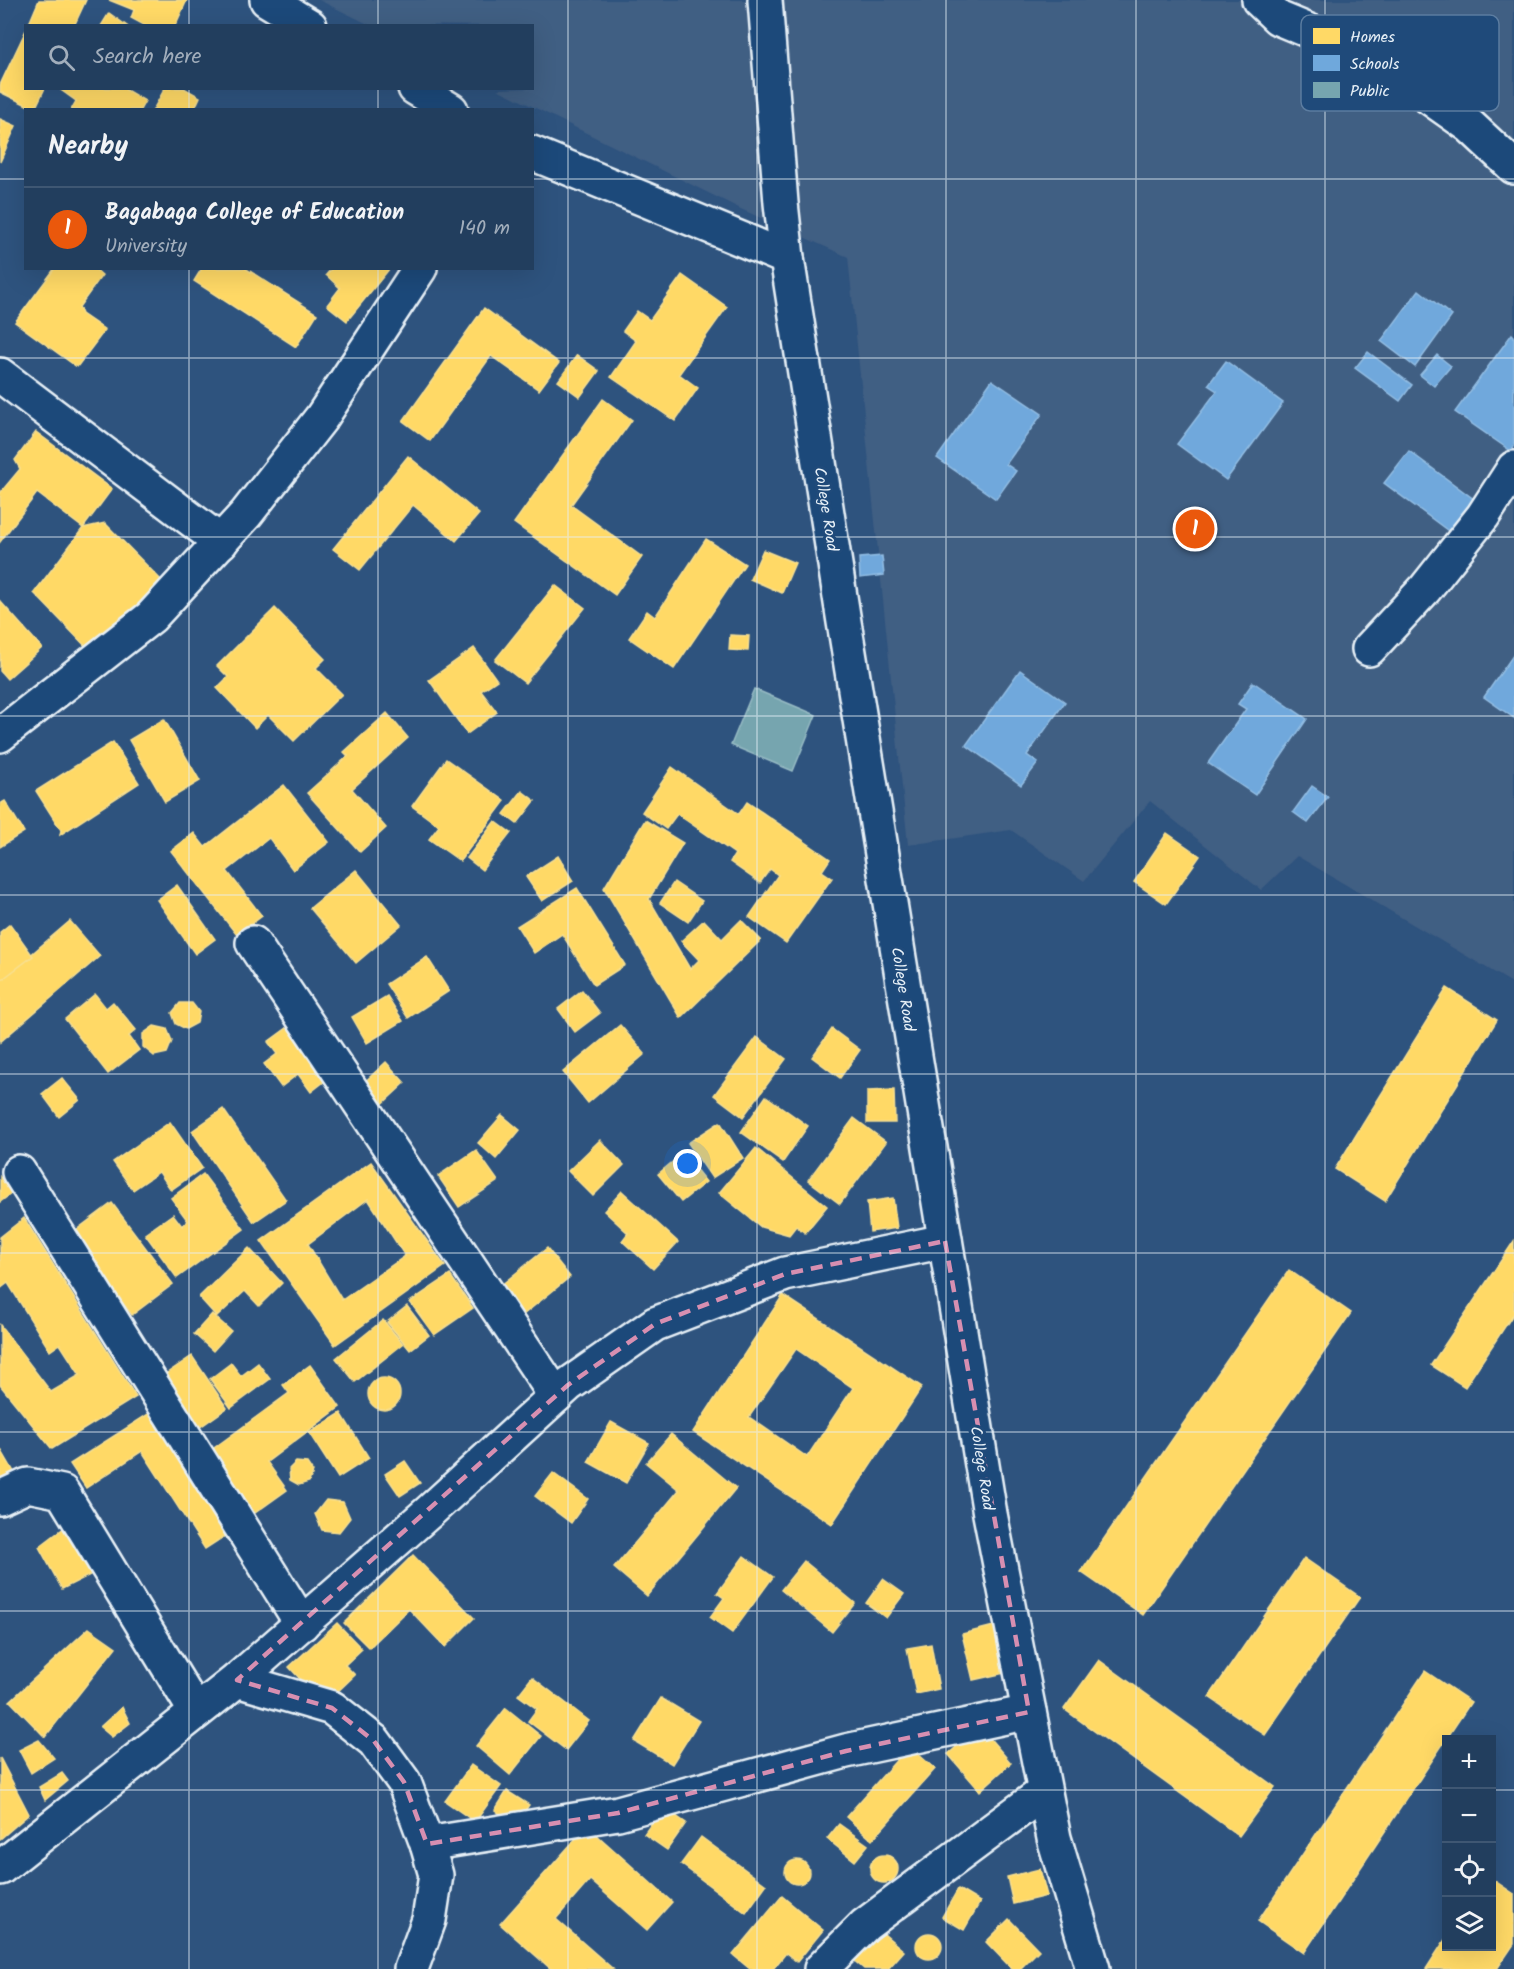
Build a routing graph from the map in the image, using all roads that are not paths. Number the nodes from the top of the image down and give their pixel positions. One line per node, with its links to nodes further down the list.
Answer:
1 (267, 0): 4 (street)
2 (765, 0): 11 (street, College Road)
3 (1259, 0): 5 (street)
4 (307, 24)
5 (1301, 28)
6 (418, 90): 7 (street)
7 (448, 108)
8 (1449, 111): 10 (street)
9 (534, 154): 11 (street)
10 (1514, 168)
11 (787, 258): 20 (street, College Road)
12 (419, 270): 15 (street)
13 (0, 375): 15 (street)
14 (1514, 468): 16 (street)
15 (221, 542): 17 (street)
16 (1369, 649)
17 (0, 735)
18 (253, 944): 21 (street)
19 (19, 1172): 23 (street)
20 (945, 1241): 21 (street); 26 (street, College Road)
21 (556, 1396): 23 (street)
22 (0, 1498): 25 (street)
23 (302, 1624): 24 (street)
24 (237, 1680): 25 (street); 28 (street)
25 (196, 1712): 29 (street)
26 (1029, 1712): 27 (street, College Road); 28 (street)
27 (1044, 1792): 30 (street, College Road); 32 (street)
28 (427, 1844): 31 (street)
29 (0, 1868)
30 (1090, 1968)
31 (411, 1969)
32 (821, 1969)

